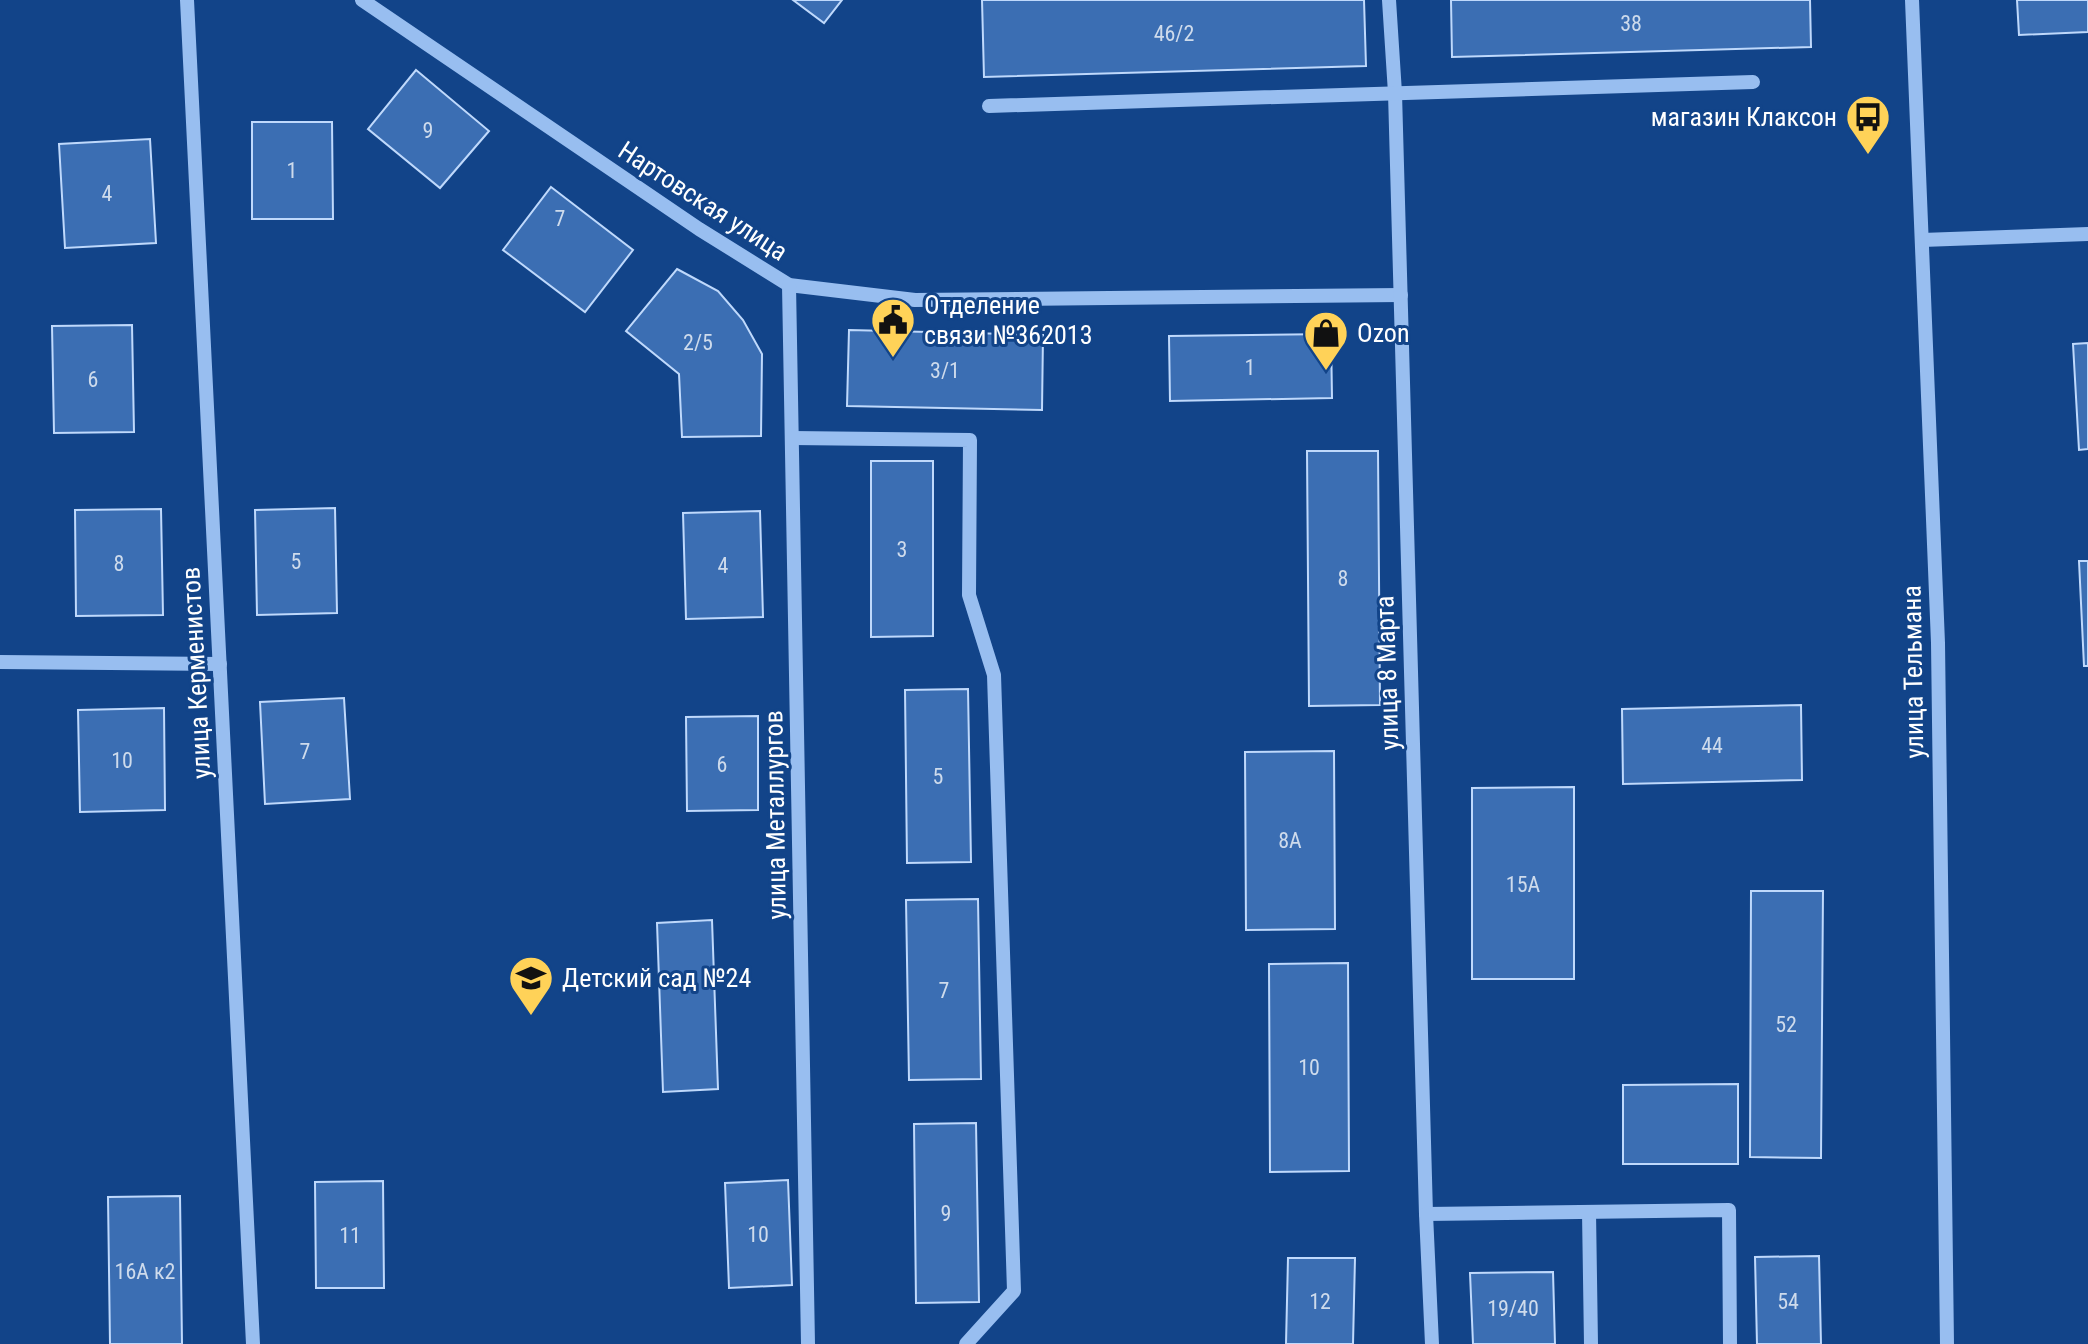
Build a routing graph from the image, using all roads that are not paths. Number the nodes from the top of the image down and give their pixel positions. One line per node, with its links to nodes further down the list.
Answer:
1 (187, 0): 14 (street, улица Керменистов)
2 (362, 0): 10 (street, Нартовская улица)
3 (1389, 0): 6 (street, улица 8 Марта)
4 (1912, 0): 9 (street, улица Тельмана)
5 (1753, 82): 6 (street)
6 (1395, 93): 7 (street); 11 (street, улица 8 Марта)
7 (989, 106)
8 (2088, 234): 9 (street)
9 (1922, 240): 23 (street, улица Тельмана)
10 (789, 285): 11 (street, Нартовская улица); 12 (street, улица Металлургов)
11 (1401, 295): 16 (street, улица 8 Марта)
12 (792, 438): 18 (street, улица Металлургов); 19 (street)
13 (0, 662): 14 (street)
14 (220, 664): 17 (street, улица Керменистов)
15 (1589, 1212): 16 (street); 21 (street); 22 (street)
16 (1426, 1214): 20 (street, улица 8 Марта)
17 (253, 1344)
18 (808, 1344)
19 (966, 1344)
20 (1432, 1344)
21 (1591, 1344)
22 (1730, 1344)
23 (1947, 1344)

